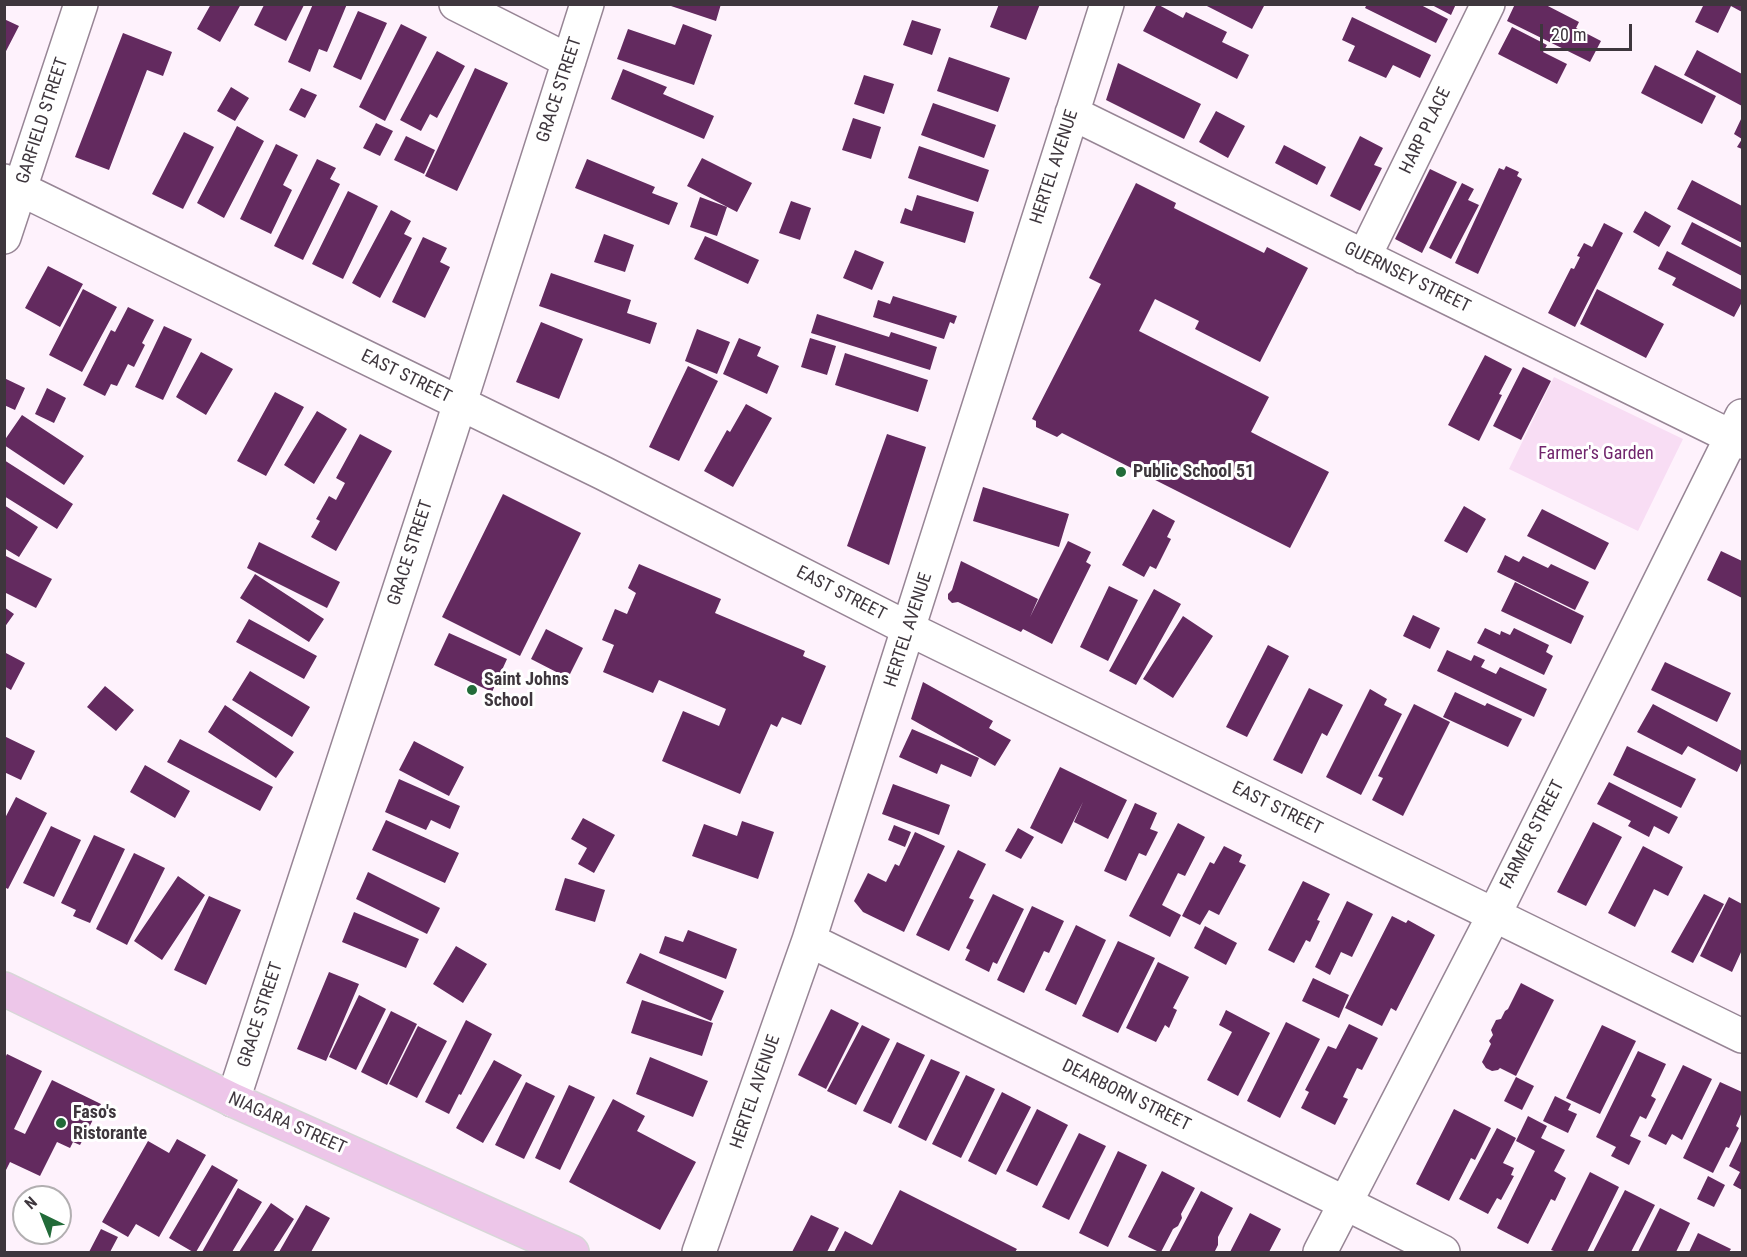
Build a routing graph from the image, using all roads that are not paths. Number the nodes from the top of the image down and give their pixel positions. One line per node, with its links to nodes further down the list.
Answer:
1 (81, 4): 8 (street, GARFIELD STREET)
2 (456, 4): 6 (street)
3 (587, 4): 6 (street, GRACE STREET)
4 (1107, 4): 7 (street, HERTEL AVENUE)
5 (1488, 4): 10 (street, HARP PLACE)
6 (569, 61): 11 (street, GRACE STREET)
7 (1072, 113): 10 (street, GUERNSEY STREET); 13 (street, HERTEL AVENUE)
8 (13, 185): 9 (street, GARFIELD STREET); 11 (street, EAST STREET)
9 (4, 237)
10 (1364, 257): 12 (street, GUERNSEY STREET)
11 (459, 404): 13 (street, EAST STREET); 18 (street, GRACE STREET)
12 (1739, 432): 14 (street, FARMER STREET)
13 (909, 628): 14 (street, EAST STREET); 15 (street, HERTEL AVENUE)
14 (1494, 915): 17 (street, EAST STREET); 19 (street, FARMER STREET)
15 (809, 940): 19 (street, DEARBORN STREET); 21 (street, HERTEL AVENUE)
16 (7, 996): 18 (main road, NIAGARA STREET)
17 (1743, 1036)
18 (233, 1100): 20 (main road, NIAGARA STREET)
19 (1345, 1203): 22 (street, FARMER STREET); 23 (street, DEARBORN STREET)
20 (572, 1252)
21 (699, 1252)
22 (1320, 1252)
23 (1443, 1252)

